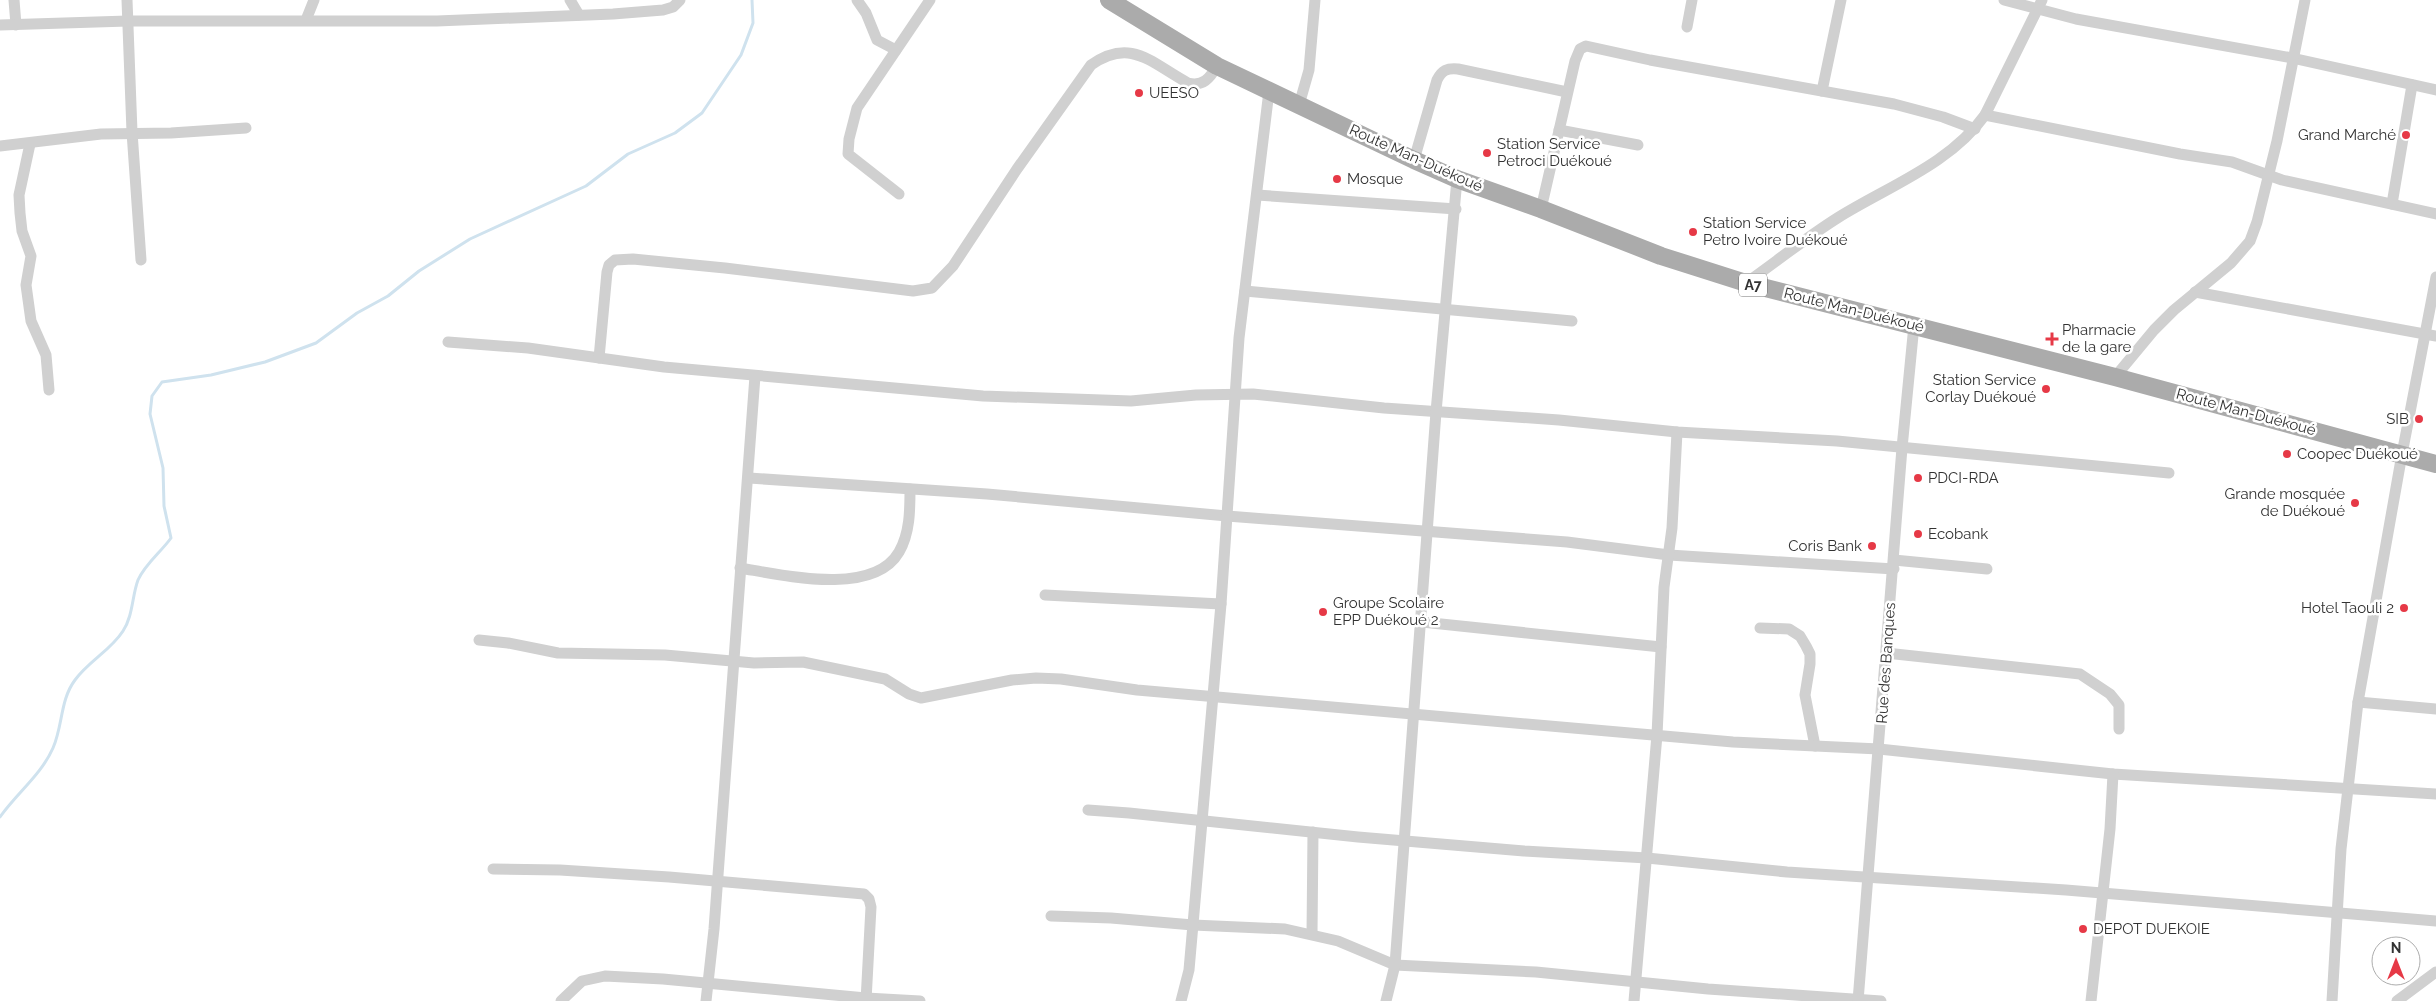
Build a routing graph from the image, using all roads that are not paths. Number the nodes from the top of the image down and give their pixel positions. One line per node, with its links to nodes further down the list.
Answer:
1 (14, 0): 19 (street)
2 (127, 0): 17 (street)
3 (314, 0): 16 (street)
4 (570, 0): 15 (street)
5 (680, 0): 15 (street)
6 (857, 0): 21 (street)
7 (930, 0): 21 (street)
8 (1108, 0): 23 (main road, Route Man-Duékoué / A7)
9 (1315, 0): 29 (street)
10 (1692, 0): 20 (street)
11 (1841, 0): 27 (street)
12 (2004, 0): 14 (street)
13 (2304, 0): 22 (street)
14 (2040, 5): 22 (street); 30 (street)
15 (579, 15): 16 (street)
16 (306, 20): 17 (street)
17 (128, 21): 19 (street); 34 (street)
18 (0, 25): 19 (street)
19 (16, 25)
20 (1687, 27)
21 (896, 50): 41 (street)
22 (2292, 58): 24 (street); 39 (street)
23 (1218, 66): 26 (main road, Route Man-Duékoué / A7); 58 (street)
24 (2412, 85): 25 (street); 43 (street)
25 (2436, 90)
26 (1269, 91): 29 (main road, Route Man-Duékoué / A7); 42 (street)
27 (1822, 91): 28 (street); 32 (street)
28 (1567, 92): 33 (street); 38 (street)
29 (1299, 105): 38 (main road, Route Man-Duékoué / A7)
30 (1985, 114): 32 (street); 39 (street)
31 (246, 128): 34 (street)
32 (1975, 129): 49 (street)
33 (1559, 130): 36 (street); 45 (street)
34 (132, 132): 35 (street); 47 (street)
35 (30, 144): 37 (street); 61 (street)
36 (1638, 145)
37 (0, 146)
38 (1414, 160): 40 (main road, Route Man-Duékoué / A7)
39 (2268, 174): 43 (street); 51 (street)
40 (1457, 179): 44 (street); 45 (main road, Route Man-Duékoué / A7)
41 (899, 194)
42 (1257, 195): 44 (street); 50 (street)
43 (2392, 204): 46 (street)
44 (1456, 209): 52 (street)
45 (1541, 209): 49 (main road, Route Man-Duékoué / A7)
46 (2436, 214)
47 (141, 260)
48 (2436, 277): 55 (street)
49 (1746, 283): 54 (main road, Route Man-Duékoué / A7)
50 (1245, 291): 52 (street); 62 (street)
51 (2195, 292): 55 (street); 60 (street)
52 (1446, 311): 53 (street); 63 (street)
53 (1572, 321)
54 (1914, 325): 60 (main road, Route Man-Duékoué / A7); 65 (street, Rue des Banques)
55 (2424, 334): 56 (street); 66 (street)
56 (2436, 336)
57 (448, 342): 58 (street)
58 (600, 358): 59 (street)
59 (755, 376): 62 (street); 69 (street)
60 (2115, 377): 66 (main road, Route Man-Duékoué / A7)
61 (49, 390)
62 (1234, 393): 63 (street); 71 (street)
63 (1436, 412): 64 (street); 72 (street)
64 (1678, 432): 65 (street); 73 (street)
65 (1902, 448): 68 (street); 74 (street, Rue des Banques)
66 (2402, 454): 67 (main road, Route Man-Duékoué / A7); 86 (street)
67 (2436, 464)
68 (2169, 473)
69 (749, 478): 70 (street); 75 (street)
70 (910, 489): 71 (street); 75 (street)
71 (1227, 516): 72 (street); 78 (street)
72 (1427, 532): 73 (street); 79 (street)
73 (1669, 555): 74 (street); 82 (street)
74 (1894, 565): 76 (street); 83 (street, Rue des Banques)
75 (740, 568): 84 (street)
76 (1988, 569)
77 (1045, 595): 78 (street)
78 (1221, 604): 85 (street)
79 (1422, 622): 82 (street); 88 (street)
80 (1760, 628): 91 (street)
81 (479, 640): 84 (street)
82 (1661, 647): 90 (street)
83 (1886, 653): 89 (street); 92 (street, Rue des Banques)
84 (734, 662): 85 (street); 103 (street)
85 (1213, 695): 88 (street); 97 (street)
86 (2358, 702): 87 (street); 94 (street)
87 (2436, 709)
88 (1415, 713): 90 (street); 99 (street)
89 (2119, 729)
90 (1657, 735): 91 (street); 100 (street)
91 (1815, 746): 92 (street)
92 (1879, 749): 93 (street); 102 (street, Rue des Banques)
93 (2113, 774): 94 (street); 104 (street)
94 (2347, 788): 95 (street); 105 (street)
95 (2436, 794)
96 (1088, 810): 97 (street)
97 (1202, 821): 98 (street); 108 (street)
98 (1313, 832): 99 (street); 109 (street)
99 (1404, 840): 100 (street); 110 (street)
100 (1647, 858): 102 (street); 112 (street)
101 (493, 869): 103 (street)
102 (1868, 878): 104 (street); 115 (street, Rue des Banques)
103 (716, 882): 113 (street); 114 (street)
104 (2102, 894): 105 (street); 123 (street)
105 (2336, 911): 107 (street); 124 (street)
106 (1050, 916): 108 (street)
107 (2436, 921)
108 (1193, 925): 109 (street); 119 (street)
109 (1312, 934): 110 (street)
110 (1395, 965): 112 (street); 120 (street)
111 (2436, 972): 125 (street)
112 (1636, 982): 115 (street); 121 (street)
113 (708, 983): 114 (street); 116 (street); 117 (street)
114 (866, 1000): 118 (street)
115 (1858, 1000): 122 (street)
116 (561, 1001)
117 (706, 1001)
118 (920, 1001)
119 (1181, 1001)
120 (1386, 1001)
121 (1634, 1001)
122 (1881, 1001)
123 (2091, 1001)
124 (2332, 1001)
125 (2397, 1001)

